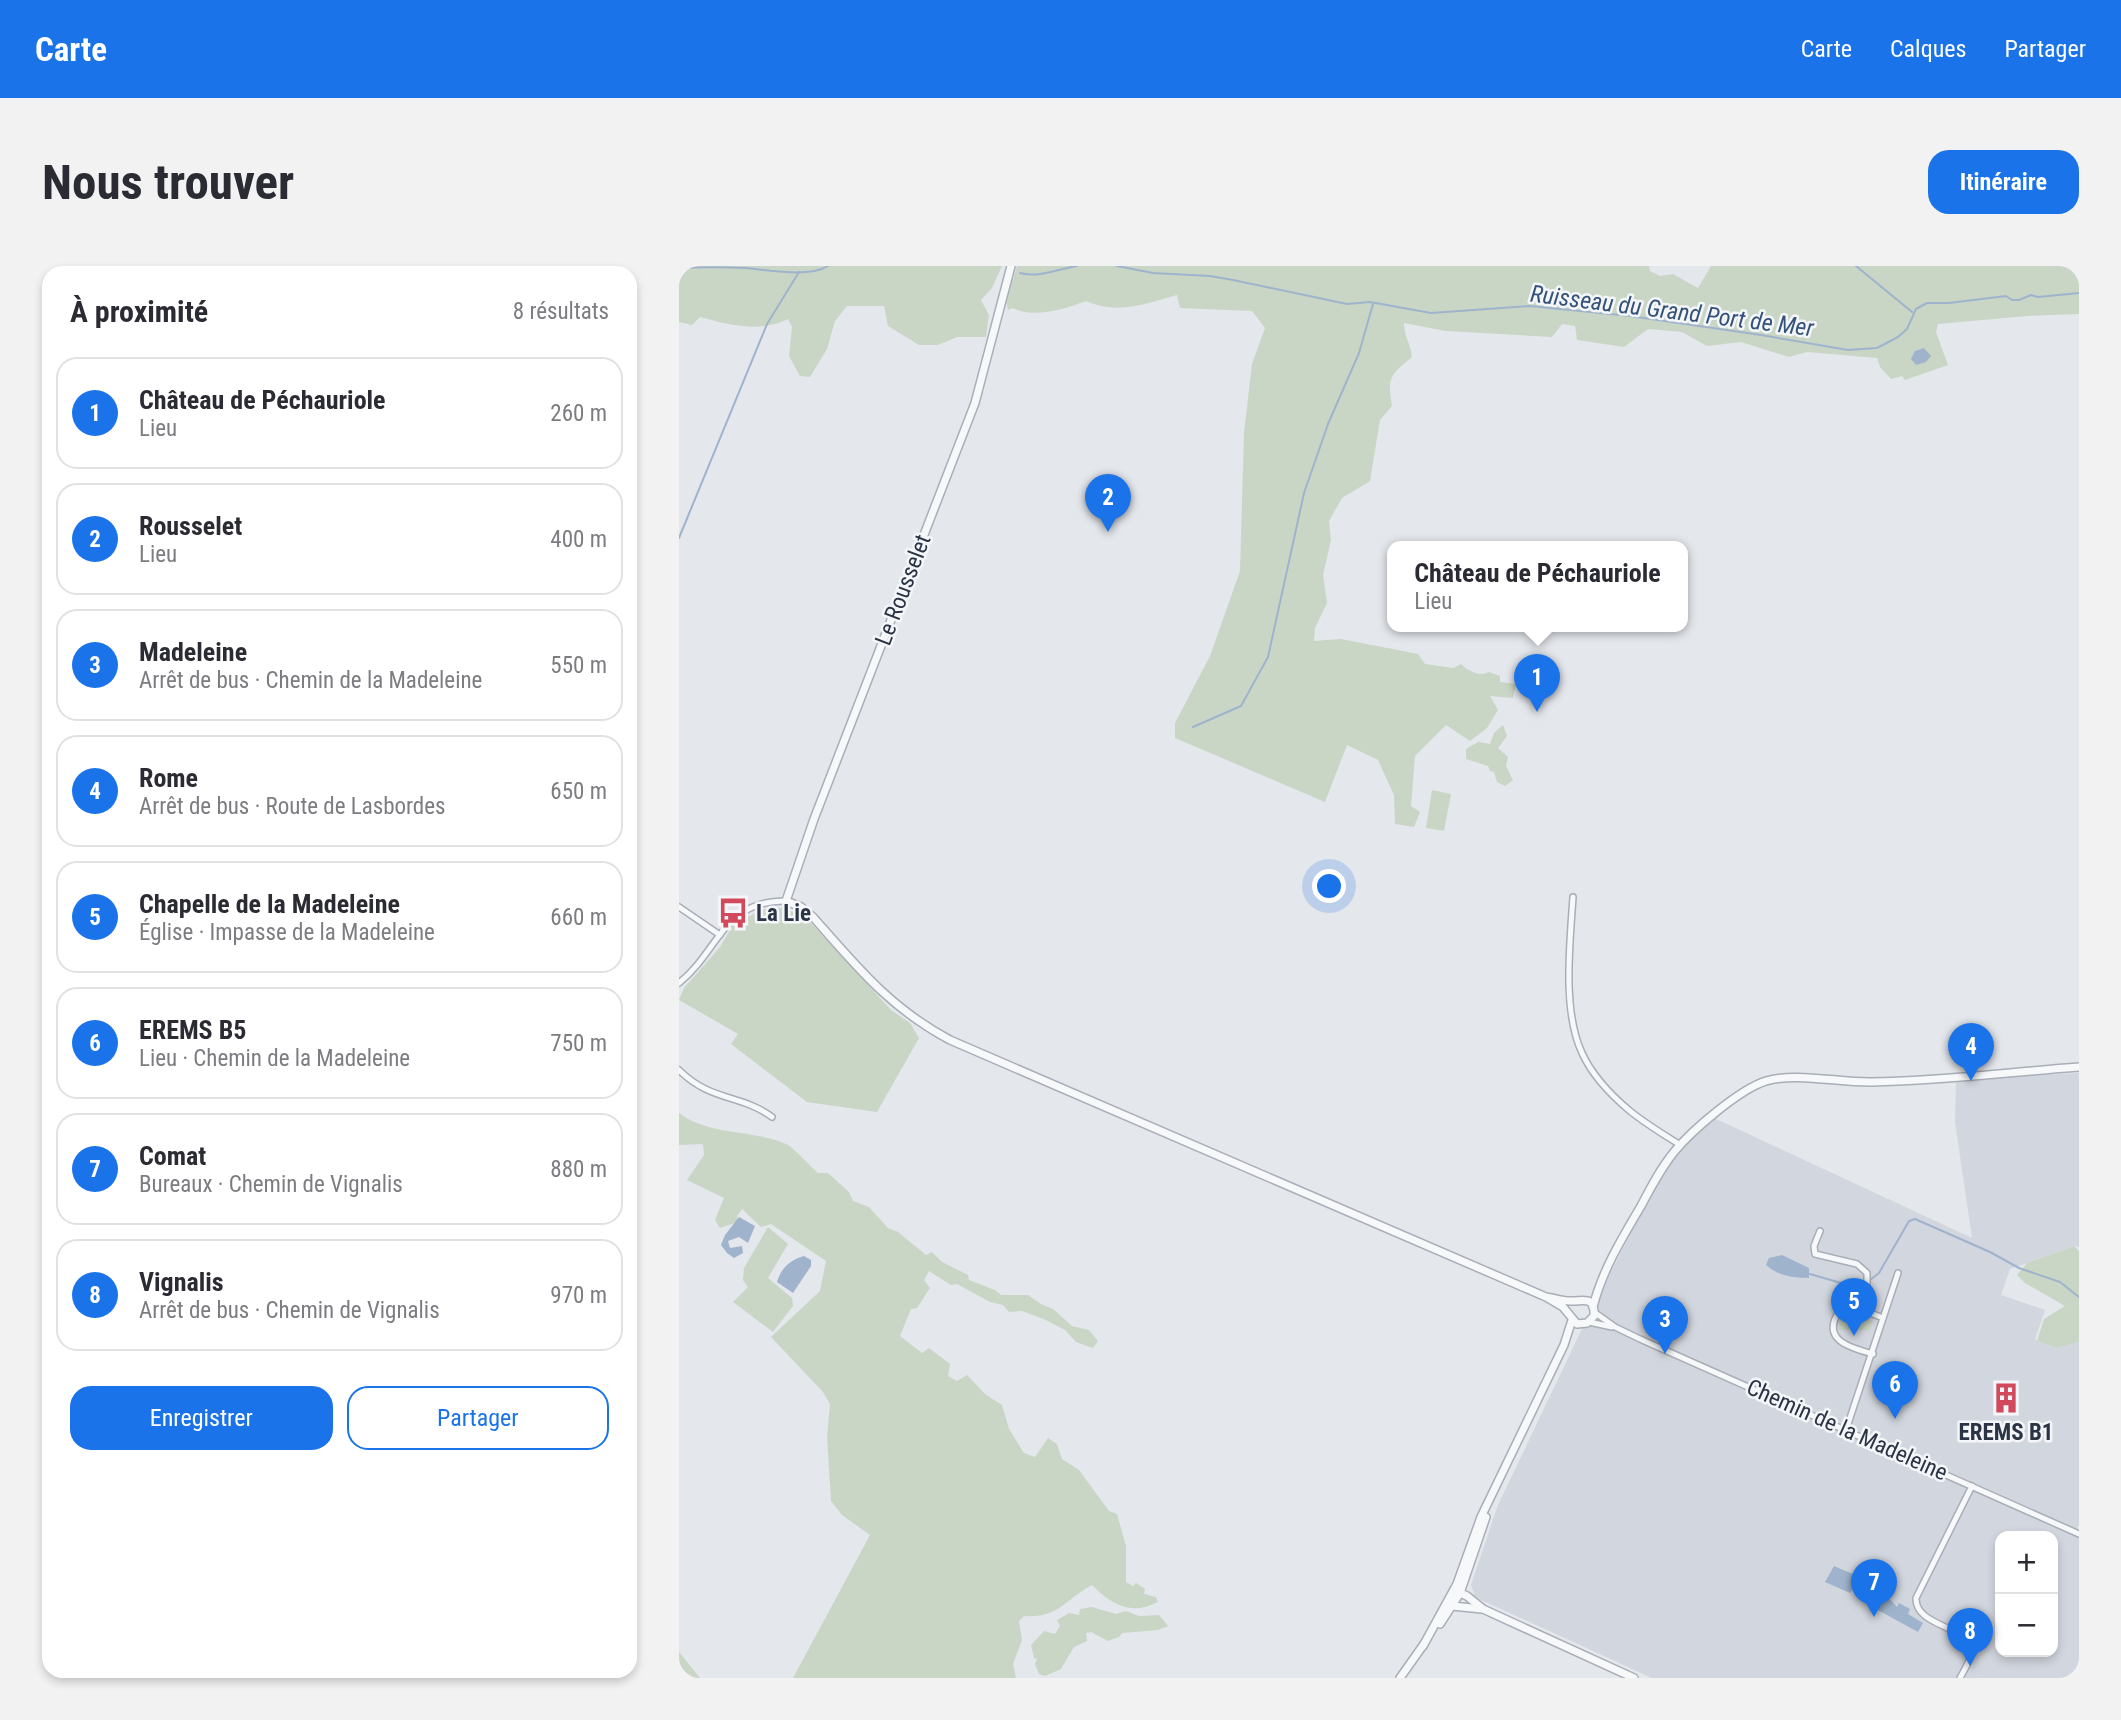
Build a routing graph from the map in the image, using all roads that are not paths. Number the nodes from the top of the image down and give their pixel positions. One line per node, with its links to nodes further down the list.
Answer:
1 (1011, 266): 3 (street, Le Rousselet)
2 (1573, 897): 10 (street)
3 (786, 901): 5 (street); 14 (street)
4 (679, 906): 5 (street)
5 (720, 935): 6 (street)
6 (679, 983)
7 (2079, 1067): 10 (street)
8 (679, 1070): 9 (street)
9 (772, 1117)
10 (1680, 1145): 13 (street)
11 (1820, 1231): 17 (street)
12 (1898, 1273): 20 (street)
13 (1601, 1280): 15 (street); 18 (street)
14 (1546, 1297): 16 (street); 19 (street)
15 (1584, 1300): 16 (street); 18 (street)
16 (1574, 1302): 19 (street)
17 (1858, 1308): 20 (street); 26 (street)
18 (1593, 1309): 22 (street); 24 (street, Chemin de la Madeleine)
19 (1569, 1312): 21 (street)
20 (1883, 1318): 26 (street)
21 (1572, 1320): 23 (street); 25 (street)
22 (1589, 1322): 23 (street); 24 (street, Chemin de la Madeleine)
23 (1580, 1325): 25 (street)
24 (1615, 1327): 27 (street, Chemin de la Madeleine)
25 (1564, 1345): 30 (street)
26 (1873, 1354): 27 (street)
27 (1846, 1430): 28 (street, Chemin de la Madeleine)
28 (1972, 1486): 29 (street, Chemin de la Madeleine); 35 (street)
29 (2079, 1534)
30 (1457, 1592): 31 (street); 32 (street)
31 (1450, 1604): 32 (street); 33 (street)
32 (1483, 1609): 34 (street)
33 (1400, 1678)
34 (1634, 1678)
35 (1960, 1678)

